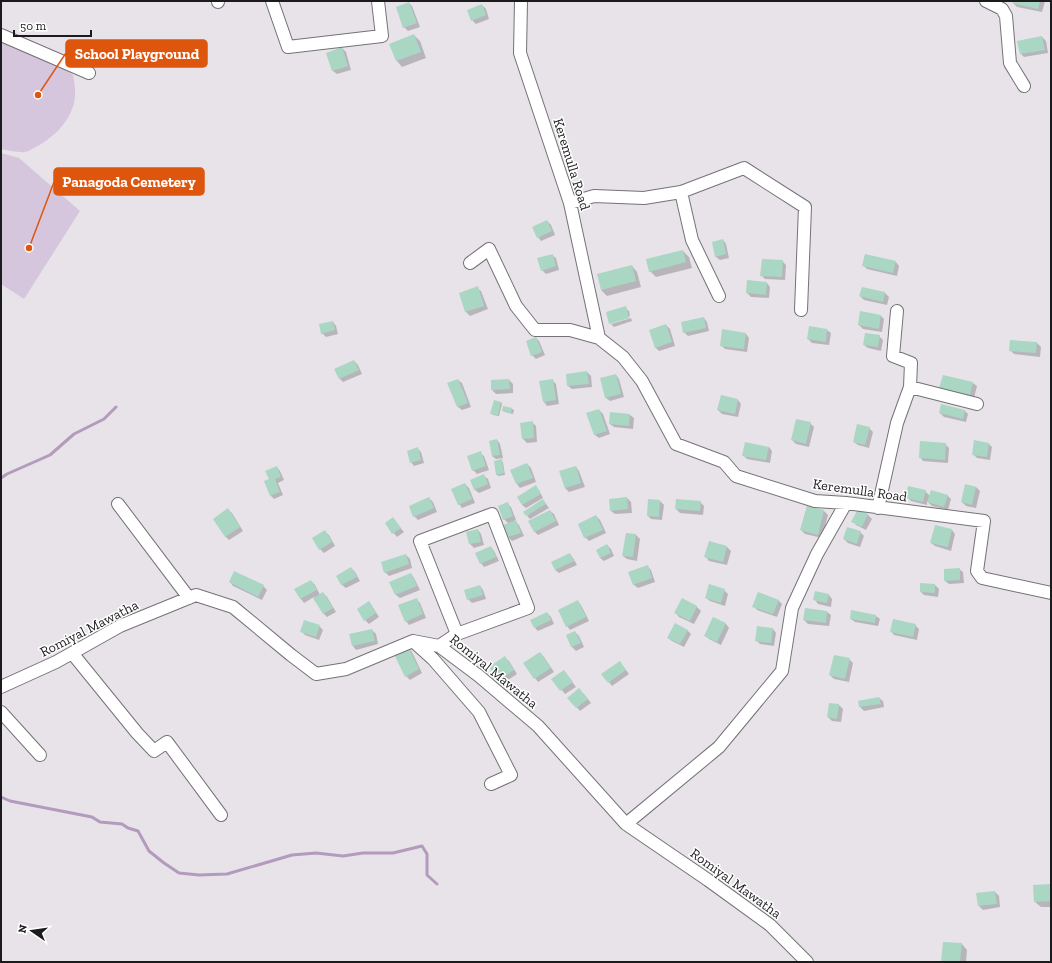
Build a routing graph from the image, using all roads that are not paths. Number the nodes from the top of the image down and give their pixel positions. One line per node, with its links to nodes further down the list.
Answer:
1 (272, 1): 2 (street)
2 (378, 1)
3 (522, 1): 9 (street, Keremulla Road)
4 (986, 1): 7 (street)
5 (1, 35): 6 (street)
6 (90, 73)
7 (1024, 86)
8 (681, 192): 9 (street); 11 (street); 12 (street)
9 (570, 203): 14 (street, Keremulla Road)
10 (470, 264): 14 (street, Keremulla Road)
11 (719, 296)
12 (801, 310)
13 (897, 311): 15 (street)
14 (598, 338): 17 (street, Keremulla Road)
15 (910, 386): 16 (street); 19 (street)
16 (977, 404)
17 (846, 503): 19 (street, Keremulla Road); 31 (street)
18 (118, 504): 21 (street)
19 (878, 508): 20 (street, Keremulla Road)
20 (1051, 593)
21 (189, 598): 23 (street, Romiyal Mawatha); 25 (street, Romiyal Mawatha)
22 (457, 634): 22 (street); 24 (street)
23 (413, 641): 24 (street, Romiyal Mawatha); 29 (street)
24 (439, 646): 31 (street, Romiyal Mawatha)
25 (72, 653): 26 (street, Romiyal Mawatha); 30 (street)
26 (1, 686)
27 (1, 712): 28 (street)
28 (40, 755)
29 (491, 784)
30 (221, 815)
31 (626, 824): 32 (street, Romiyal Mawatha)
32 (807, 962)

